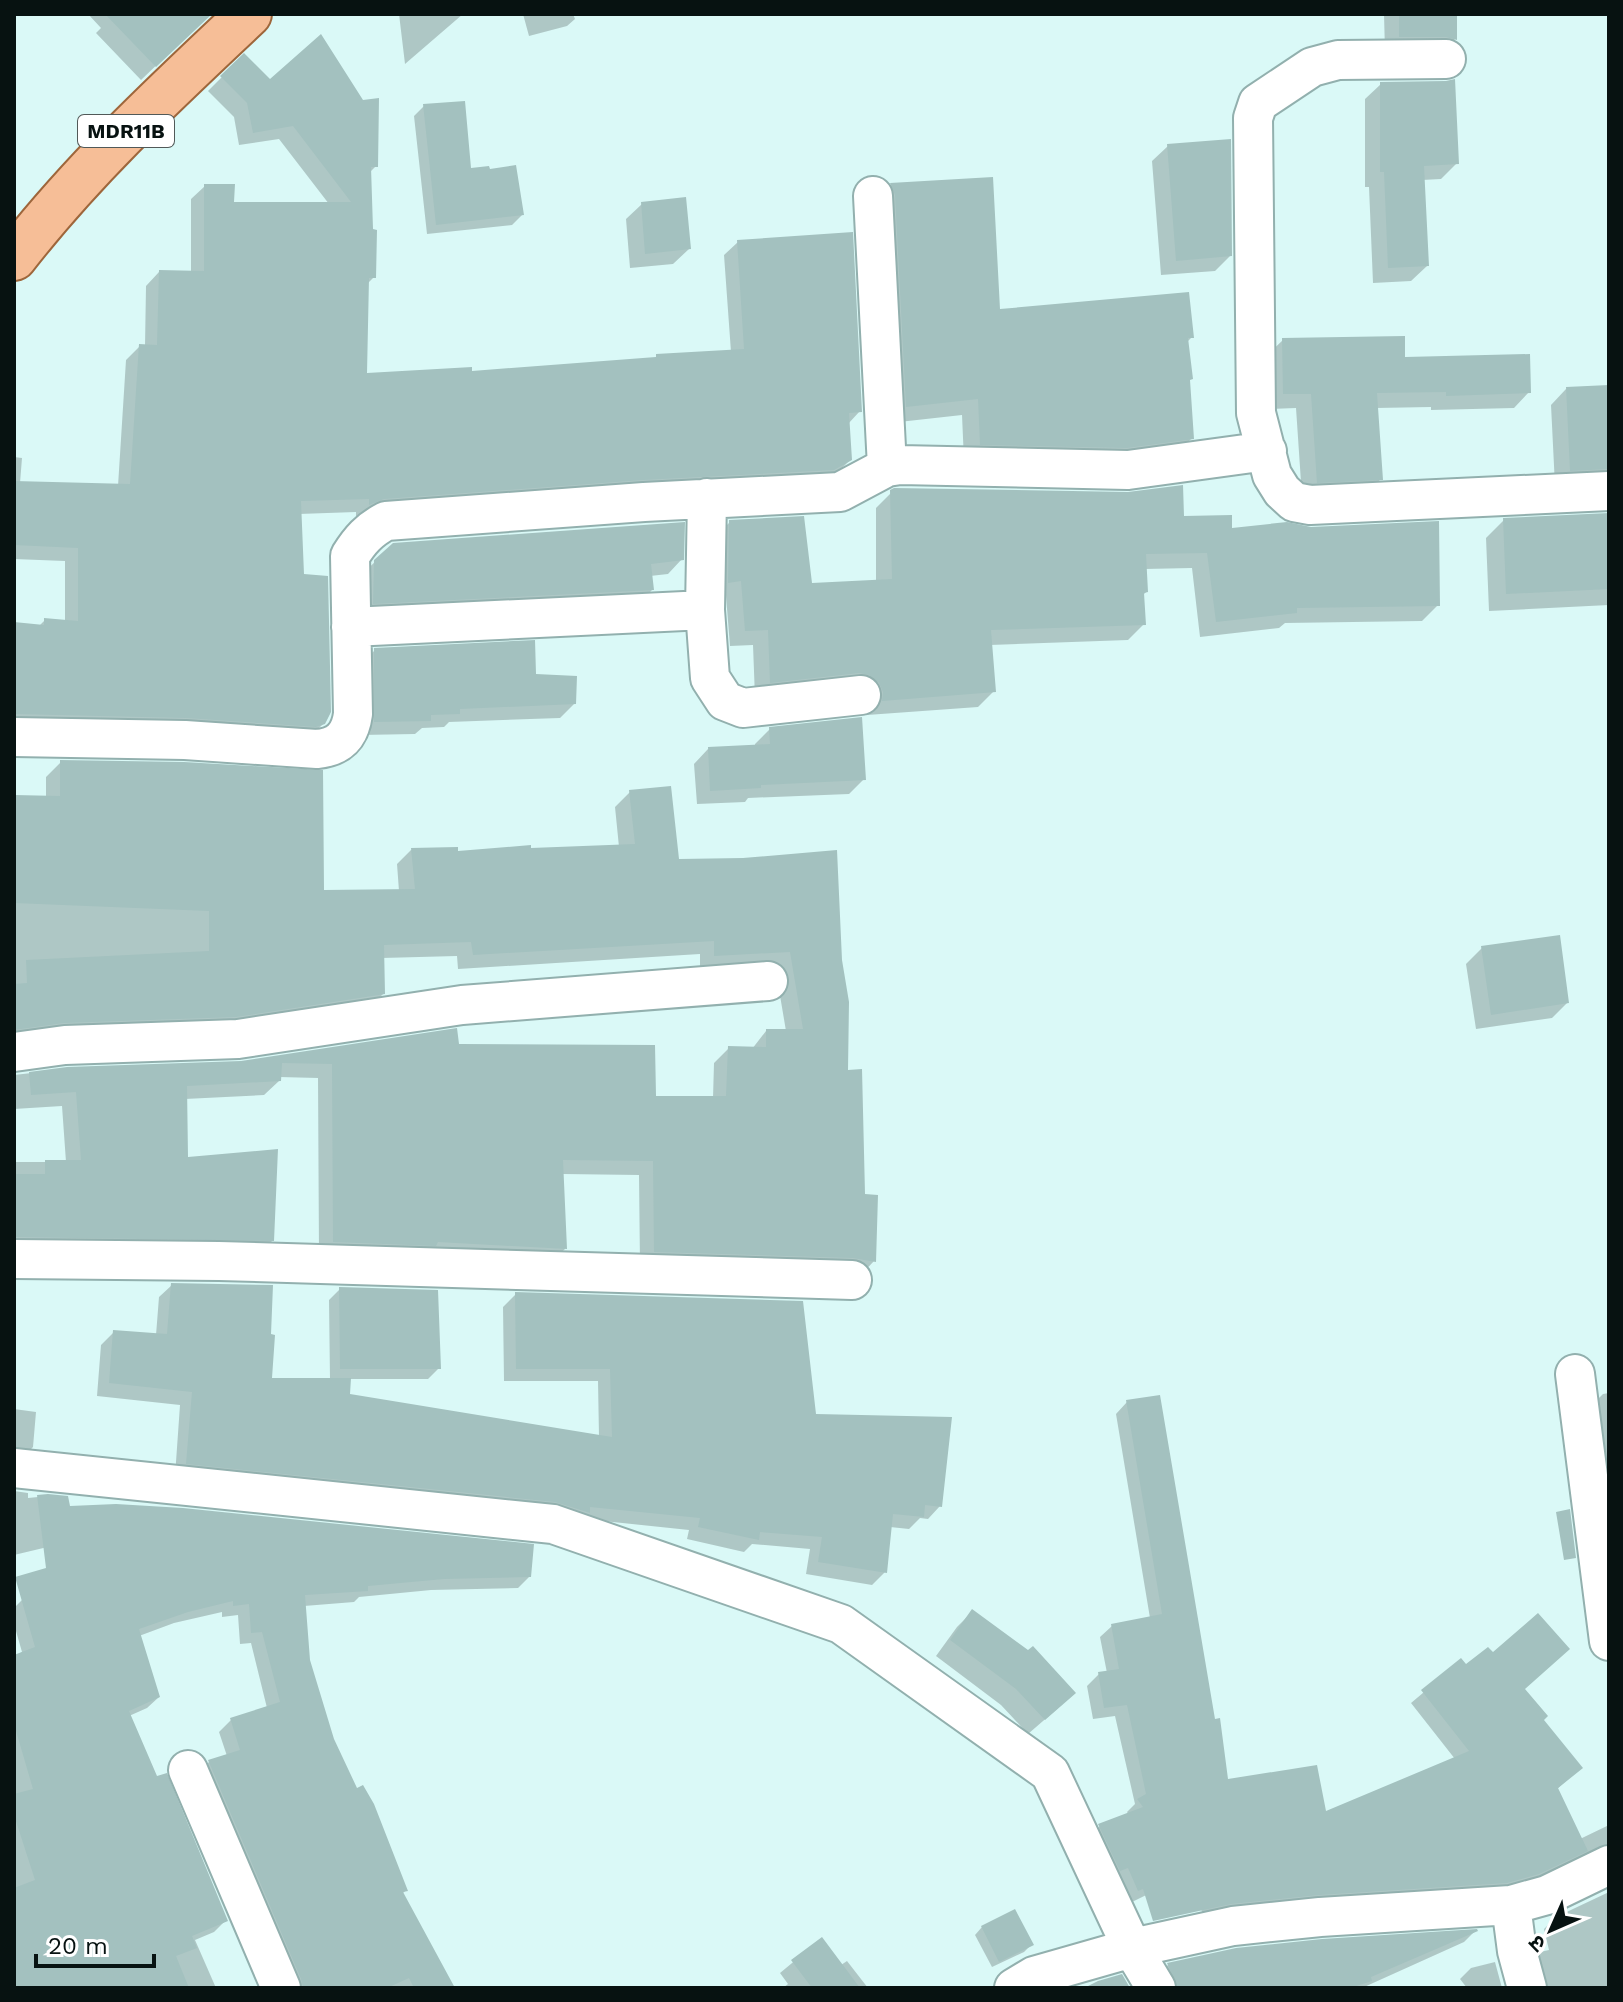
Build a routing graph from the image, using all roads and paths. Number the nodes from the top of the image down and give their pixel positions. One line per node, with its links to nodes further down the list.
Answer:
1 (249, 14): 4 (main road, MDR11B)
2 (1446, 59): 5 (street)
3 (873, 196): 6 (street)
4 (14, 258)
5 (1267, 451): 6 (street); 7 (street)
6 (887, 467): 8 (street)
7 (1609, 491)
8 (707, 498): 9 (street); 10 (street)
9 (705, 610): 10 (street); 11 (street)
10 (351, 627): 12 (street)
11 (861, 695)
12 (14, 737)
13 (768, 981): 14 (street)
14 (14, 1052)
15 (14, 1259): 16 (street)
16 (852, 1280)
17 (1575, 1374): 19 (street)
18 (14, 1468): 23 (street)
19 (1609, 1641)
20 (188, 1770): 24 (street)
21 (1609, 1865): 22 (street)
22 (1511, 1905): 23 (street); 27 (street)
23 (1132, 1948): 25 (street); 26 (street)
24 (281, 1988)
25 (1014, 1988)
26 (1156, 1988)
27 (1527, 1988)

